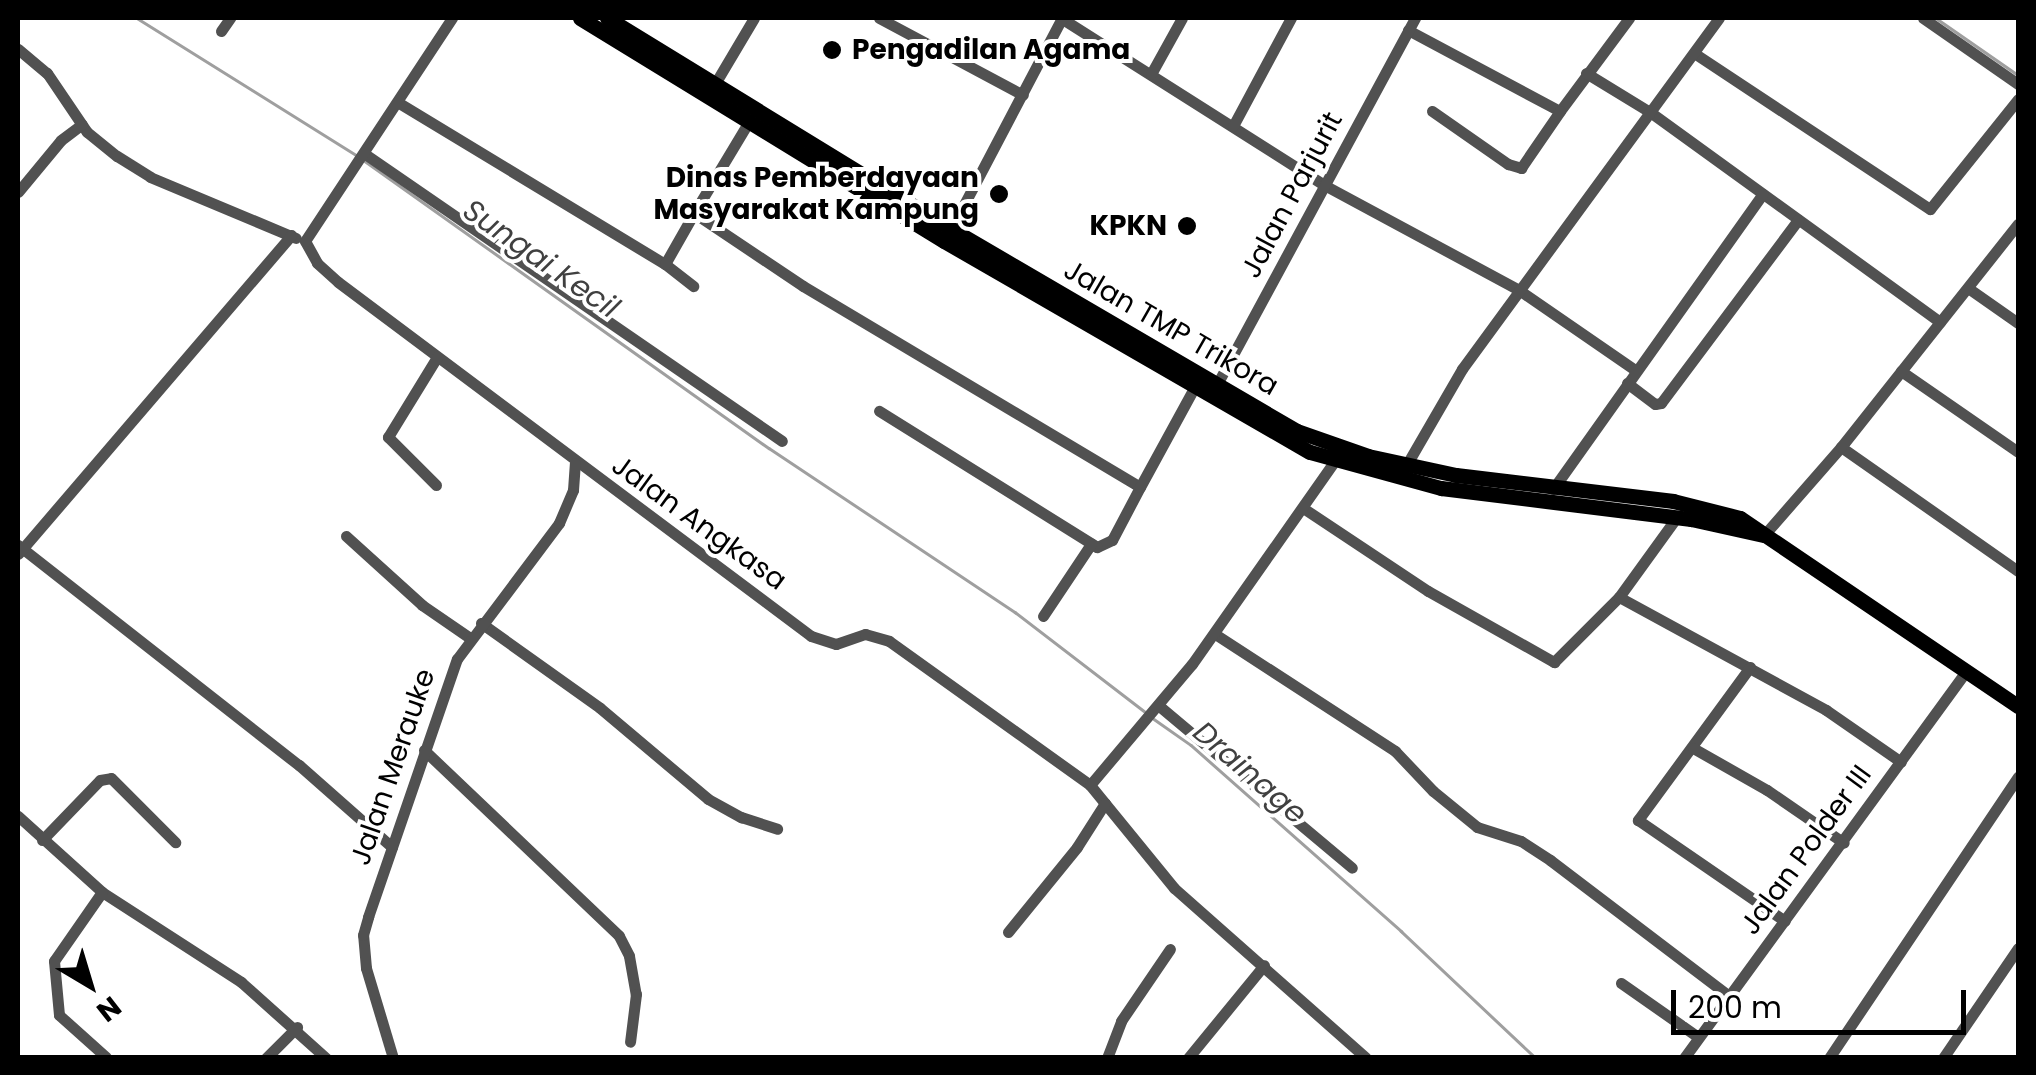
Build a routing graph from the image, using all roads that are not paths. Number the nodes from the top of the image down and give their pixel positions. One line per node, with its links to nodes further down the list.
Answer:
1 (230, 18): 15 (street)
2 (443, 18): 16 (street)
3 (452, 18): 16 (street)
4 (580, 18): 25 (highway, Jalan TMP Trikora)
5 (608, 18): 21 (highway, Jalan TMP Trikora)
6 (754, 18): 21 (street)
7 (879, 18): 23 (street)
8 (1062, 18): 20 (street); 23 (street)
9 (1182, 18): 20 (street)
10 (1291, 18): 32 (street)
11 (1629, 18): 19 (street)
12 (1719, 18): 18 (street)
13 (1923, 18): 22 (street)
14 (1411, 24): 27 (street); 34 (street, Jalan Parjurit)
15 (221, 31)
16 (440, 33): 26 (street)
17 (18, 48): 31 (street)
18 (1694, 53): 24 (street); 29 (street)
19 (1586, 73): 27 (street); 29 (street)
20 (1151, 74): 32 (street)
21 (716, 82): 25 (highway, Jalan TMP Trikora)
22 (2018, 84)
23 (1023, 95): 41 (street)
24 (2018, 99)
25 (728, 100): 30 (highway, Jalan TMP Trikora); 41 (highway, Jalan TMP Trikora)
26 (398, 104): 33 (street); 43 (street)
27 (1560, 111): 28 (street)
28 (1432, 112)
29 (1650, 112): 36 (street); 46 (street)
30 (748, 122): 37 (street); 41 (highway, Jalan TMP Trikora)
31 (82, 124): 35 (street); 40 (street)
32 (1232, 126): 34 (street)
33 (362, 158): 42 (street); 55 (street)
34 (1326, 186): 46 (street); 53 (street, Jalan Parjurit)
35 (18, 192)
36 (1762, 194): 38 (street); 50 (street)
37 (694, 214): 43 (street); 62 (street)
38 (1798, 220): 47 (street); 52 (street)
39 (2018, 224): 45 (street)
40 (291, 235): 42 (street); 69 (street)
41 (948, 235): 53 (highway, Jalan TMP Trikora); 53 (highway, Jalan TMP Trikora)
42 (304, 241): 49 (street, Jalan Angkasa)
43 (665, 264): 44 (street)
44 (693, 286)
45 (1968, 288): 47 (street); 48 (street)
46 (1519, 290): 50 (street); 60 (street)
47 (1940, 322): 51 (street)
48 (2018, 323)
49 (437, 358): 59 (street, Jalan Angkasa); 61 (street)
50 (1635, 370): 52 (street)
51 (1900, 371): 56 (street); 57 (street)
52 (1627, 383): 63 (street)
53 (1208, 388): 58 (highway, Jalan TMP Trikora); 60 (highway, Jalan TMP Trikora); 62 (street, Jalan Parjurit)
54 (879, 411): 68 (street)
55 (782, 441)
56 (1841, 448): 67 (street); 70 (street)
57 (2018, 452)
58 (1334, 462): 63 (highway, Jalan TMP Trikora); 64 (street)
59 (575, 464): 73 (street, Jalan Merauke); 84 (street, Jalan Angkasa)
60 (1407, 464): 63 (highway, Jalan TMP Trikora)
61 (436, 485)
62 (1140, 487): 68 (street, Jalan Parjurit)
63 (1550, 494): 65 (highway, Jalan TMP Trikora); 67 (highway, Jalan TMP Trikora)
64 (1303, 508): 71 (street); 74 (street)
65 (1677, 517): 67 (highway, Jalan TMP Trikora); 71 (street)
66 (346, 536): 75 (street)
67 (1764, 536): 77 (highway, Jalan TMP Trikora)
68 (1091, 544): 72 (street)
69 (19, 549): 91 (street)
70 (2018, 570)
71 (1619, 598): 76 (street)
72 (1042, 616)
73 (481, 623): 75 (street, Jalan Merauke); 87 (street)
74 (1214, 634): 79 (street); 100 (street)
75 (470, 638): 81 (street, Jalan Merauke)
76 (1750, 667): 80 (street); 82 (street)
77 (1966, 671): 78 (highway, Jalan TMP Trikora); 82 (street, Jalan Polder III)
78 (2018, 706)
79 (1156, 708): 84 (street); 92 (street)
80 (1693, 748): 90 (street); 94 (street)
81 (424, 750): 91 (street, Jalan Merauke); 103 (street)
82 (1901, 762): 90 (street, Jalan Polder III)
83 (2018, 777): 112 (street)
84 (1090, 784): 85 (street, Jalan Angkasa)
85 (1105, 803): 95 (street); 98 (street, Jalan Angkasa)
86 (18, 816): 88 (street)
87 (777, 829)
88 (42, 840): 89 (street); 93 (street)
89 (176, 842)
90 (1844, 843): 94 (street, Jalan Polder III)
91 (392, 846): 107 (street, Jalan Merauke)
92 (1352, 868)
93 (102, 892): 101 (street); 104 (street)
94 (1786, 921): 100 (street, Jalan Polder III)
95 (1008, 932)
96 (1170, 948): 108 (street)
97 (2018, 948): 113 (street)
98 (1264, 965): 109 (street); 110 (street, Jalan Angkasa)
99 (1621, 983): 102 (street)
100 (1729, 996): 102 (street, Jalan Polder III)
101 (297, 1028): 105 (street); 106 (street)
102 (1698, 1037): 111 (street, Jalan Polder III)
103 (630, 1042)
104 (106, 1057)
105 (266, 1058)
106 (326, 1058)
107 (393, 1058)
108 (1107, 1058)
109 (1188, 1058)
110 (1366, 1058)
111 (1684, 1058)
112 (1829, 1058)
113 (1944, 1058)

